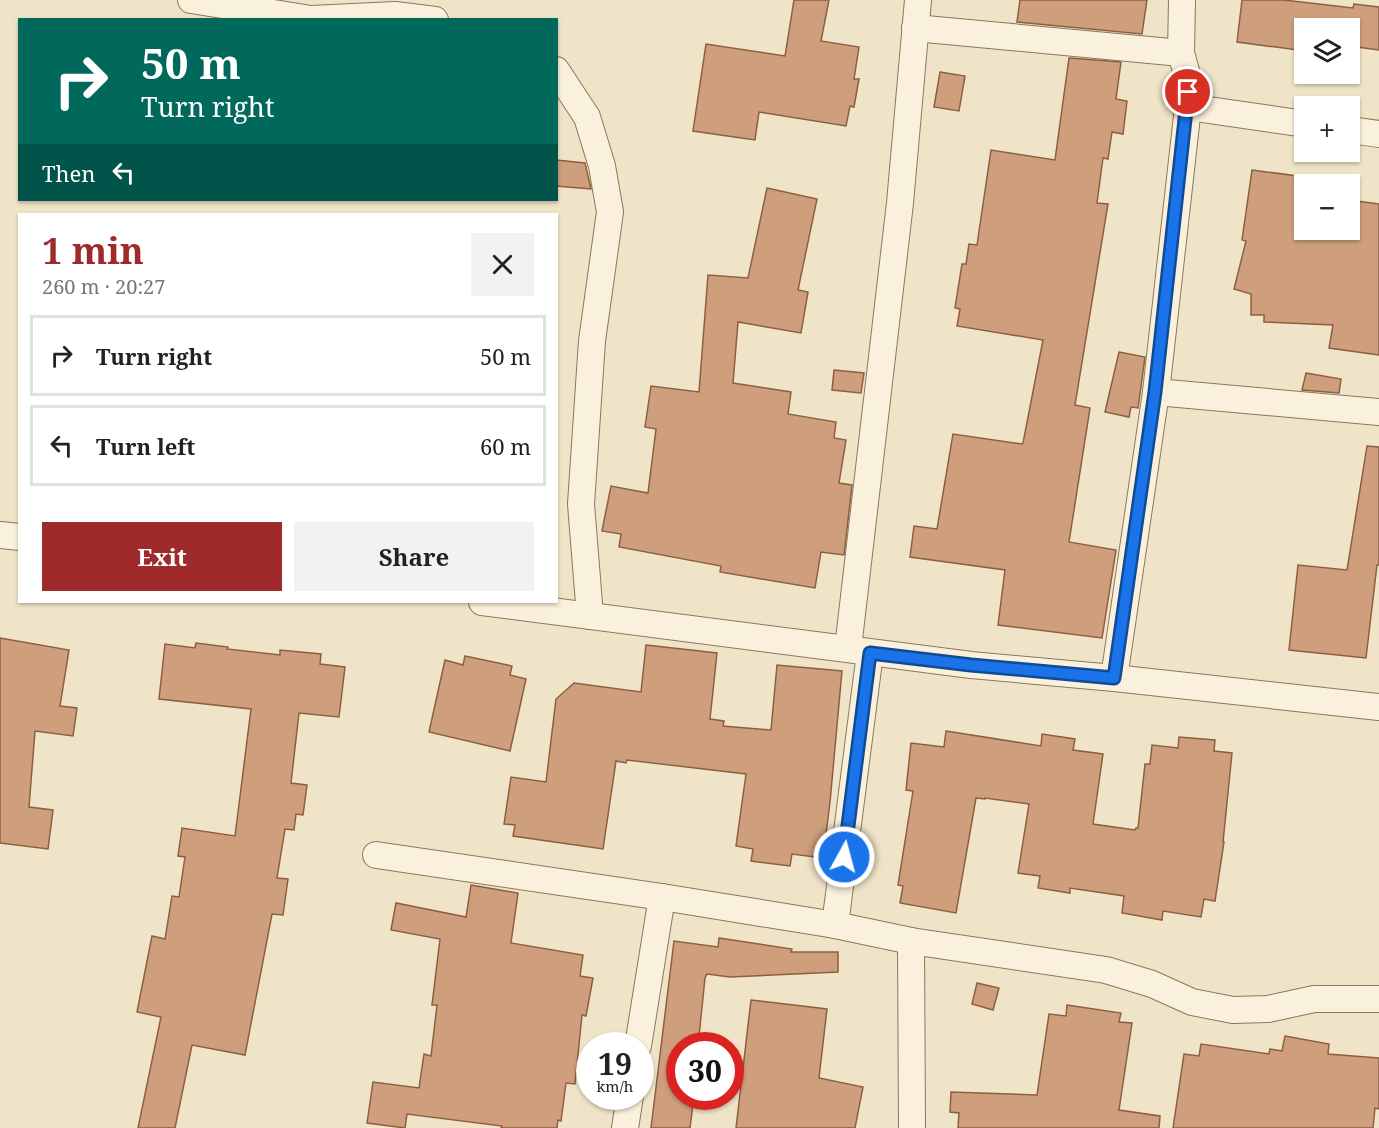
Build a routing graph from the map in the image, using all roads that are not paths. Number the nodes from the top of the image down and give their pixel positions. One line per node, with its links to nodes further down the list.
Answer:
1 (191, 0): 4 (street)
2 (918, 0): 7 (street)
3 (1182, 0): 8 (street)
4 (305, 18)
5 (332, 18): 6 (street)
6 (419, 18)
7 (915, 28): 8 (street); 20 (street)
8 (1181, 53): 10 (street)
9 (558, 73): 19 (street)
10 (1188, 107): 11 (street); 14 (street)
11 (1294, 122)
12 (1360, 132): 13 (street)
13 (1379, 135)
14 (1155, 392): 15 (street); 21 (street)
15 (1379, 412)
16 (0, 535): 17 (street)
17 (18, 537)
18 (490, 603): 19 (street)
19 (590, 616): 20 (street)
20 (859, 650): 21 (street); 25 (street)
21 (1114, 678): 22 (street)
22 (1379, 707)
23 (376, 855): 24 (street)
24 (662, 897): 25 (street); 28 (street)
25 (835, 925): 26 (street)
26 (911, 941): 27 (street); 31 (street)
27 (1379, 999)
28 (640, 1032)
29 (628, 1110): 30 (street)
30 (625, 1128)
31 (912, 1128)

